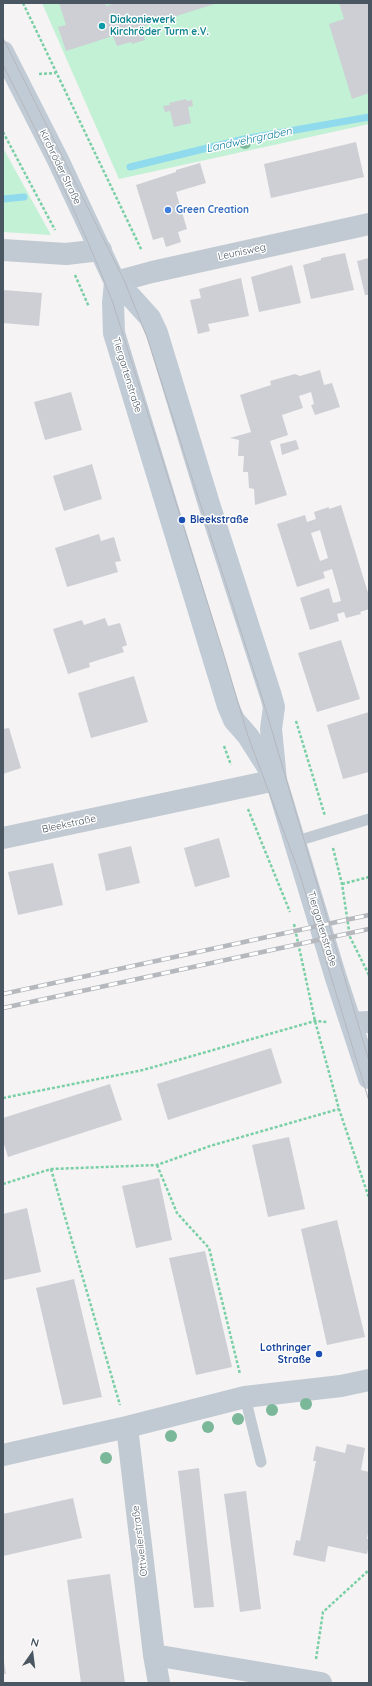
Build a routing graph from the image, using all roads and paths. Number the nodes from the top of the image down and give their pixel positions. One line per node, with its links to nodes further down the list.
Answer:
1 (3, 52): 4 (main road, Kirchröder Straße)
2 (369, 224): 5 (street, Leunisweg)
3 (3, 250): 4 (street)
4 (101, 250): 5 (main road, Kirchröder Straße)
5 (115, 282): 6 (main road, Tiergartenstraße); 6 (main road, Tiergartenstraße)
6 (276, 780): 8 (street, Bleekstraße); 9 (main road, Tiergartenstraße)
7 (369, 819): 9 (lane)
8 (3, 838)
9 (294, 842): 13 (main road, Tiergartenstraße)
10 (369, 877): 11 (path)
11 (342, 884)
12 (315, 1021): 15 (path)
13 (360, 1022): 14 (main road, Tiergartenstraße)
14 (369, 1078)
15 (3, 1098)
16 (339, 1109): 17 (path)
17 (157, 1165): 18 (path); 21 (path)
18 (51, 1170): 19 (path); 22 (path)
19 (3, 1184)
20 (369, 1380): 21 (street)
21 (245, 1397): 22 (street); 24 (lane)
22 (127, 1427): 23 (street); 26 (street, Ottweilerstraße)
23 (4, 1451)
24 (261, 1462)
25 (369, 1570): 27 (path)
26 (154, 1655): 27 (street); 28 (street, Ottweilerstraße)
27 (317, 1682)
28 (159, 1683)

